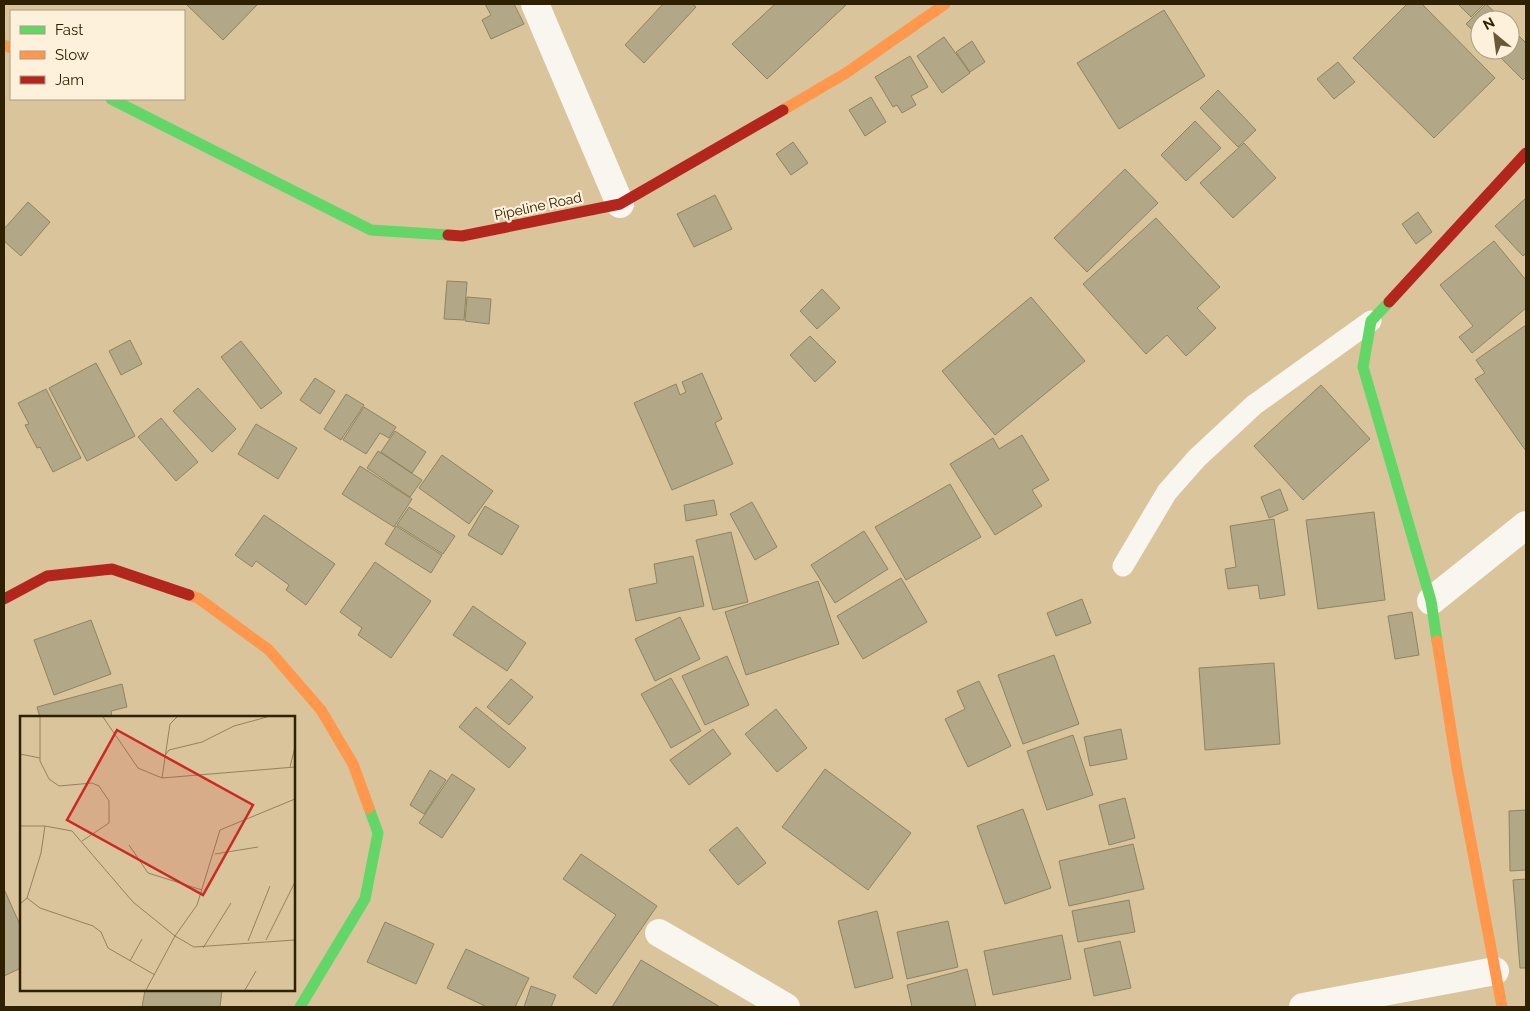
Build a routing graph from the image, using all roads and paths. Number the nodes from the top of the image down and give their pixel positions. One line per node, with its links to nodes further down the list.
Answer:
1 (945, 4): 5 (street, Pipeline Road)
2 (537, 6): 5 (street)
3 (113, 100): 5 (street, Pipeline Road)
4 (1526, 153): 6 (street)
5 (620, 204)
6 (1371, 321): 8 (lane); 10 (street)
7 (1526, 525): 10 (street)
8 (1123, 566)
9 (4, 599): 13 (street)
10 (1431, 601): 12 (street)
11 (659, 934): 14 (street)
12 (1495, 971): 15 (street); 16 (street)
13 (300, 1007)
14 (786, 1007)
15 (1303, 1007)
16 (1502, 1007)

